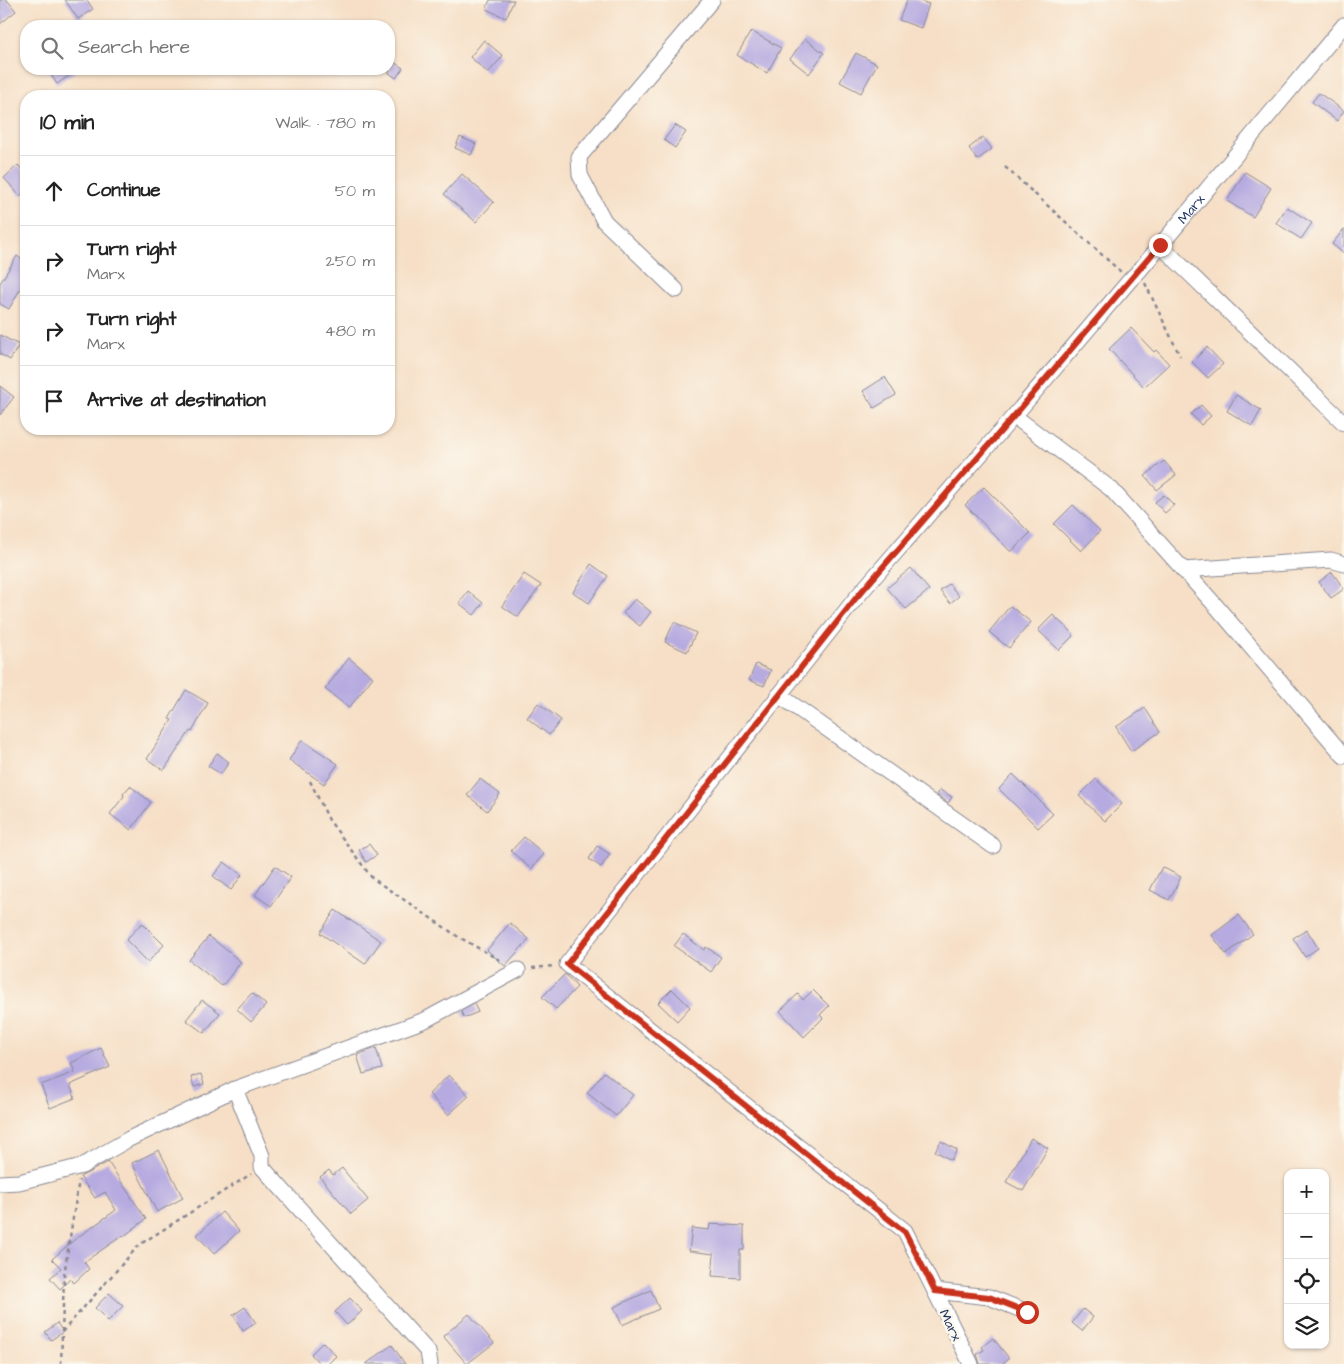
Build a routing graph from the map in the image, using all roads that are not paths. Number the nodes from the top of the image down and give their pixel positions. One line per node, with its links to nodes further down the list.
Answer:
1 (712, 0): 4 (street)
2 (1343, 28): 3 (street, Marx)
3 (1160, 245): 5 (street, Marx); 6 (street)
4 (676, 290)
5 (1014, 416): 8 (street); 9 (street, Marx)
6 (1344, 424)
7 (1344, 564): 8 (street)
8 (1183, 570): 10 (street)
9 (779, 695): 11 (street); 15 (street, Marx)
10 (1344, 756)
11 (993, 846)
12 (518, 970): 13 (street)
13 (236, 1089): 14 (street); 17 (street)
14 (0, 1183)
15 (935, 1291): 16 (street); 18 (street, Marx)
16 (1027, 1312)
17 (430, 1364)
18 (971, 1364)

